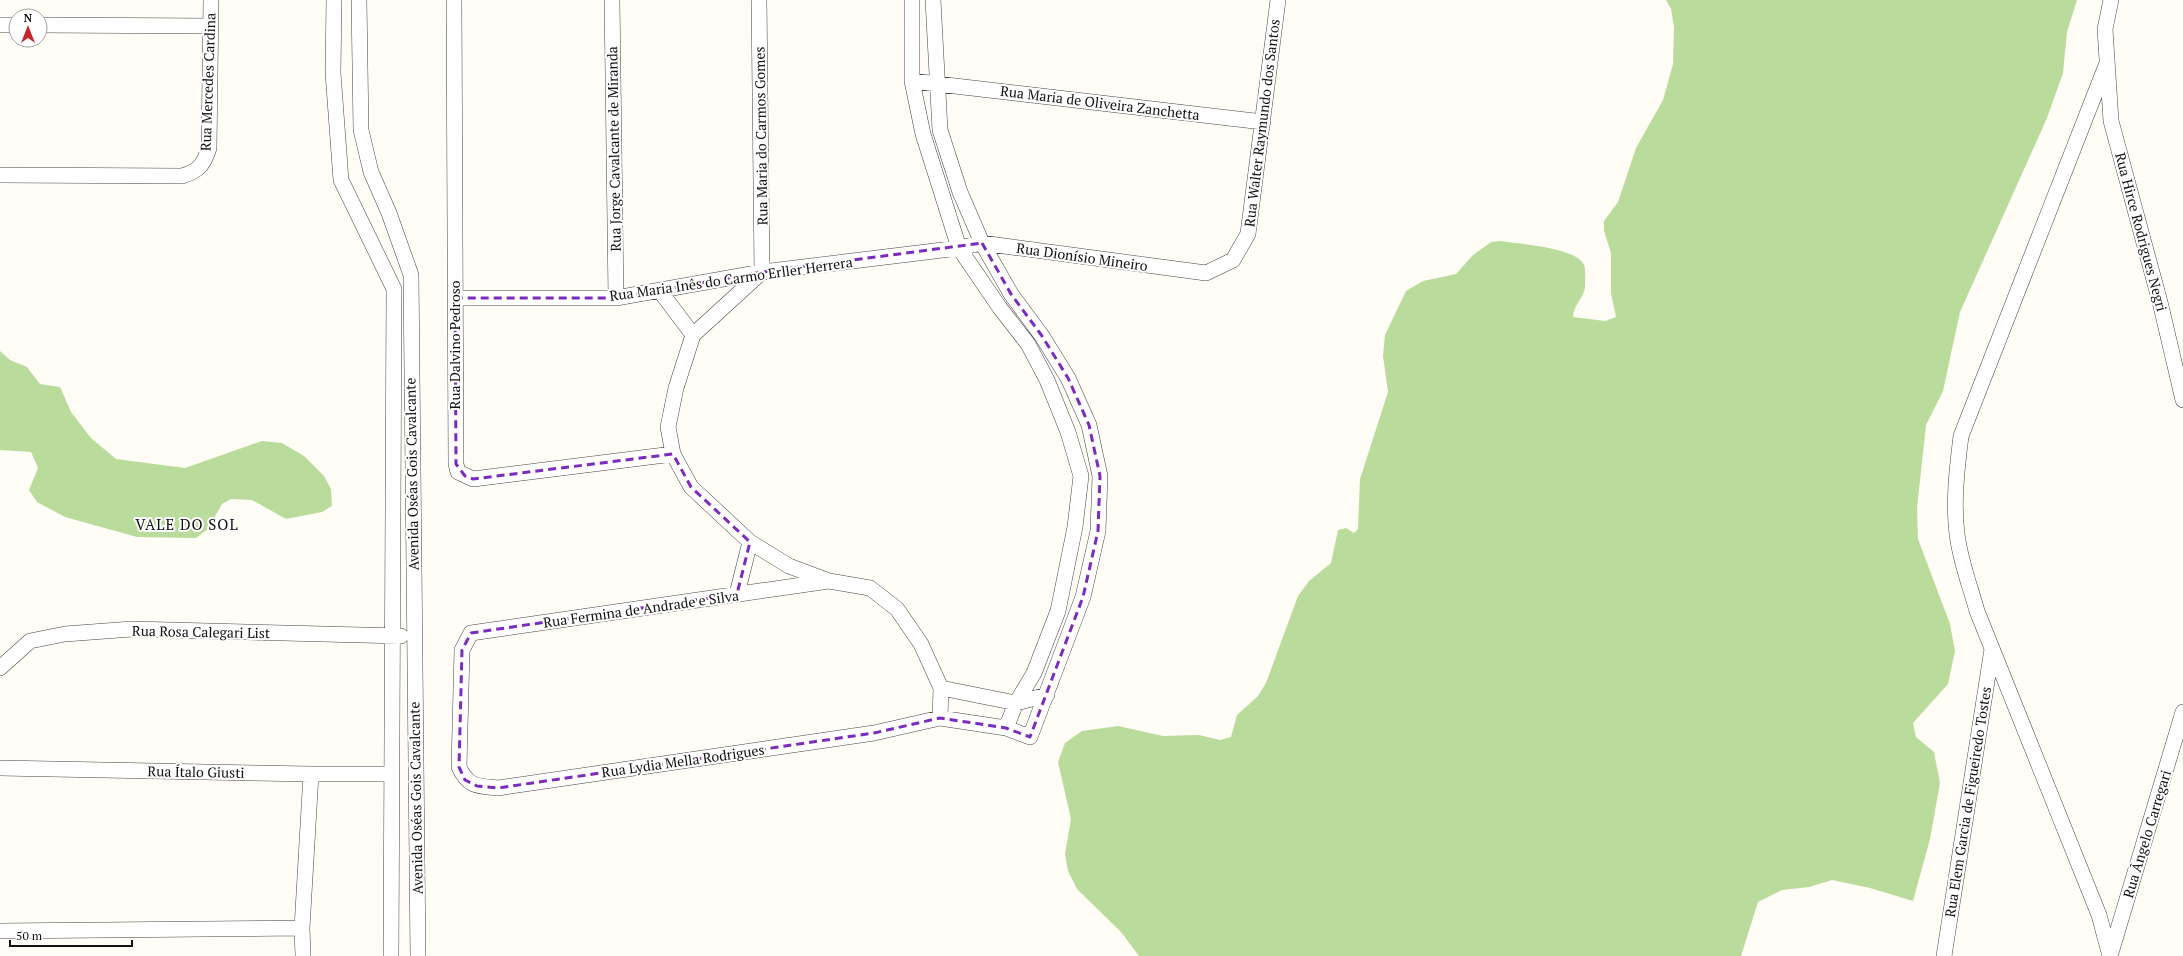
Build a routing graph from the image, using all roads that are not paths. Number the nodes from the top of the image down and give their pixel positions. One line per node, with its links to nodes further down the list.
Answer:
1 (211, 0): 12 (street, Rua Mercedes Cardina)
2 (334, 0): 31 (street, Avenida Oséas Gois Cavalcante)
3 (359, 0): 32 (street, Avenida Oséas Gois Cavalcante)
4 (454, 0): 23 (street, Rua Dalvino Pedroso)
5 (612, 0): 24 (street, Rua Jorge Cavalcante de Miranda)
6 (759, 0): 20 (street, Rua Maria do Carmos Gomes)
7 (912, 0): 14 (street)
8 (933, 0): 15 (street)
9 (1278, 0): 16 (street, Rua Walter Raymundo dos Santos)
10 (2111, 0): 13 (street, Rua Hirce Rodrigues Negri)
11 (48, 25): 12 (street)
12 (211, 26): 17 (street, Rua Mercedes Cardina)
13 (2107, 63): 26 (street, Rua Hirce Rodrigues Negri); 33 (street)
14 (912, 81): 15 (street, Rua Maria de Oliveira Zanchetta); 19 (street)
15 (936, 84): 16 (street, Rua Maria de Oliveira Zanchetta); 18 (street)
16 (1263, 122): 21 (street, Rua Walter Raymundo dos Santos)
17 (0, 176)
18 (982, 243): 19 (street, Rua Dionísio Mineiro); 21 (street, Rua Dionísio Mineiro); 37 (street)
19 (959, 248): 20 (street, Rua Maria Inês do Carmo Erller Herrera); 38 (street)
20 (762, 272): 22 (street, Rua Maria Inês do Carmo Erller Herrera); 25 (street)
21 (1206, 273)
22 (660, 291): 24 (street, Rua Maria Inês do Carmo Erller Herrera); 25 (street)
23 (455, 298): 24 (street, Rua Maria Inês do Carmo Erller Herrera); 27 (street, Rua Dalvino Pedroso)
24 (616, 298)
25 (693, 335): 27 (street)
26 (2183, 400)
27 (673, 454): 28 (street)
28 (750, 542): 29 (street); 30 (street)
29 (829, 581): 30 (street, Rua Fermina de Andrade e Silva); 36 (street)
30 (737, 594): 34 (street, Rua Fermina de Andrade e Silva)
31 (392, 636): 32 (street, Rua Rosa Calegari List); 35 (street, Rua Rosa Calegari List); 44 (street, Avenida Oséas Gois Cavalcante)
32 (414, 637): 49 (street, Avenida Oséas Gois Cavalcante)
33 (1992, 649): 50 (street, Rua Elem Garcia de Figueiredo Tostes); 51 (street)
34 (462, 650): 40 (street, Rua Lydia Mella Rodrigues)
35 (0, 668)
36 (941, 688): 38 (street); 40 (street)
37 (1047, 695): 38 (street); 41 (street, Rua Lydia Mella Rodrigues)
38 (1016, 703): 41 (street)
39 (2183, 712): 51 (street, Rua Ângelo Carregari)
40 (940, 718): 41 (street, Rua Lydia Mella Rodrigues)
41 (1006, 728)
42 (0, 768): 43 (street, Rua Ítalo Giusti)
43 (311, 774): 44 (street, Rua Ítalo Giusti); 45 (street)
44 (391, 774): 48 (street, Avenida Oséas Gois Cavalcante)
45 (302, 928): 46 (street); 47 (street)
46 (0, 931)
47 (303, 956)
48 (391, 956)
49 (418, 956)
50 (1944, 956)
51 (2110, 956)

